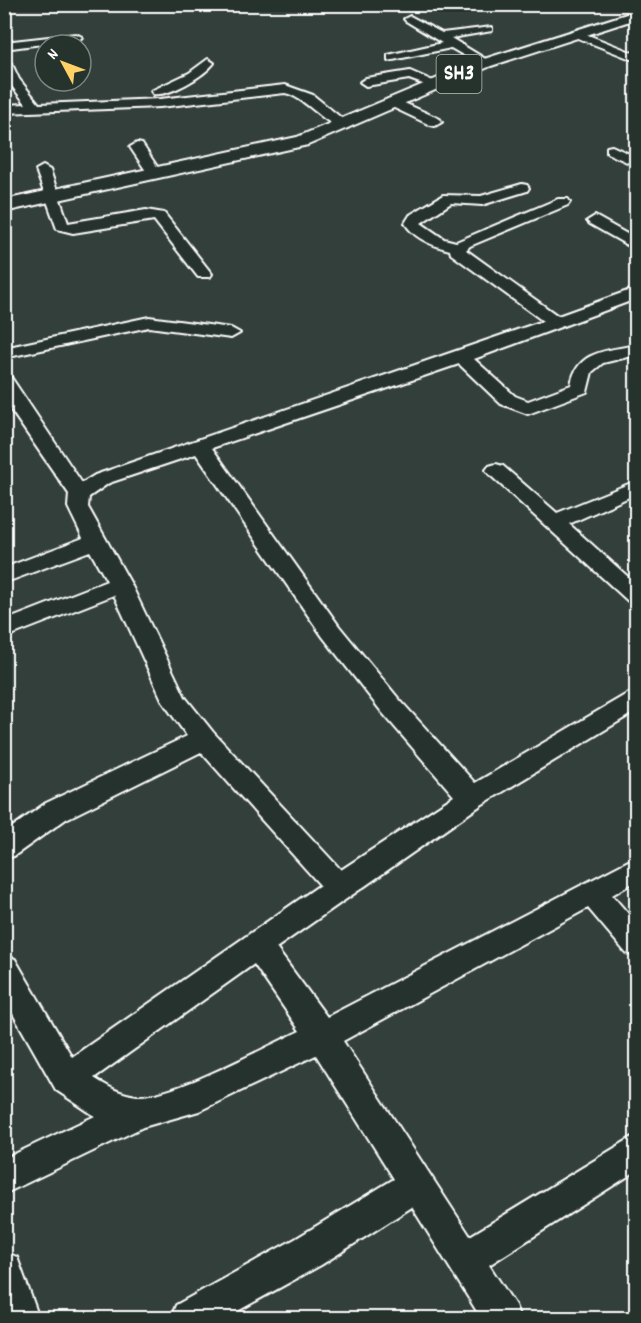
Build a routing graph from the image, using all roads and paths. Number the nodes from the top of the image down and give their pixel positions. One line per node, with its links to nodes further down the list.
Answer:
1 (636, 15): 5 (main road, SH3)
2 (410, 19): 4 (street)
3 (488, 28): 4 (street)
4 (438, 35): 6 (street); 8 (street)
5 (579, 35): 11 (street); 13 (main road, SH3)
6 (416, 38)
7 (33, 42): 9 (street)
8 (454, 44): 10 (street); 13 (street)
9 (4, 46)
10 (392, 58)
11 (636, 58)
12 (208, 63): 18 (street)
13 (486, 63): 17 (main road, SH3)
14 (8, 67): 21 (street)
15 (156, 75): 18 (street)
16 (366, 82): 17 (street)
17 (434, 84): 19 (main road, SH3)
18 (159, 98): 21 (street); 23 (street)
19 (393, 102): 22 (street); 23 (main road, SH3)
20 (4, 109): 21 (street)
21 (36, 109)
22 (435, 122)
23 (343, 125): 28 (main road, SH3)
24 (137, 147): 28 (street)
25 (612, 150): 26 (street)
26 (636, 162)
27 (43, 171): 30 (street)
28 (155, 174): 30 (main road, SH3)
29 (522, 188): 35 (street)
30 (53, 196): 32 (main road, SH3); 36 (street)
31 (563, 202): 35 (street)
32 (4, 206)
33 (595, 221): 34 (street)
34 (636, 245)
35 (458, 247): 38 (street)
36 (204, 274)
37 (636, 293): 38 (street)
38 (555, 322): 42 (street)
39 (231, 333): 41 (street)
40 (636, 350): 42 (street)
41 (4, 353)
42 (462, 357): 44 (street)
43 (6, 390): 47 (street)
44 (201, 447): 47 (street); 56 (street)
45 (496, 470): 48 (street)
46 (636, 487): 48 (street)
47 (79, 494): 49 (street)
48 (554, 522): 52 (street)
49 (94, 541): 50 (street); 51 (street)
50 (4, 576)
51 (120, 584): 53 (street); 55 (street)
52 (636, 596)
53 (4, 630)
54 (636, 700): 56 (street)
55 (204, 740): 57 (street); 59 (street)
56 (472, 798): 59 (street)
57 (4, 848)
58 (636, 868): 60 (street)
59 (339, 887): 62 (street)
60 (592, 892): 61 (street); 64 (street)
61 (636, 944)
62 (258, 946): 64 (street); 65 (street)
63 (4, 968): 65 (street)
64 (322, 1036): 66 (street); 69 (street)
65 (67, 1079): 66 (street)
66 (139, 1112): 68 (street)
67 (636, 1152): 70 (street)
68 (4, 1177)
69 (417, 1184): 70 (street); 73 (street)
70 (465, 1260): 74 (street)
71 (4, 1270): 72 (street)
72 (21, 1318)
73 (189, 1318)
74 (502, 1318)

